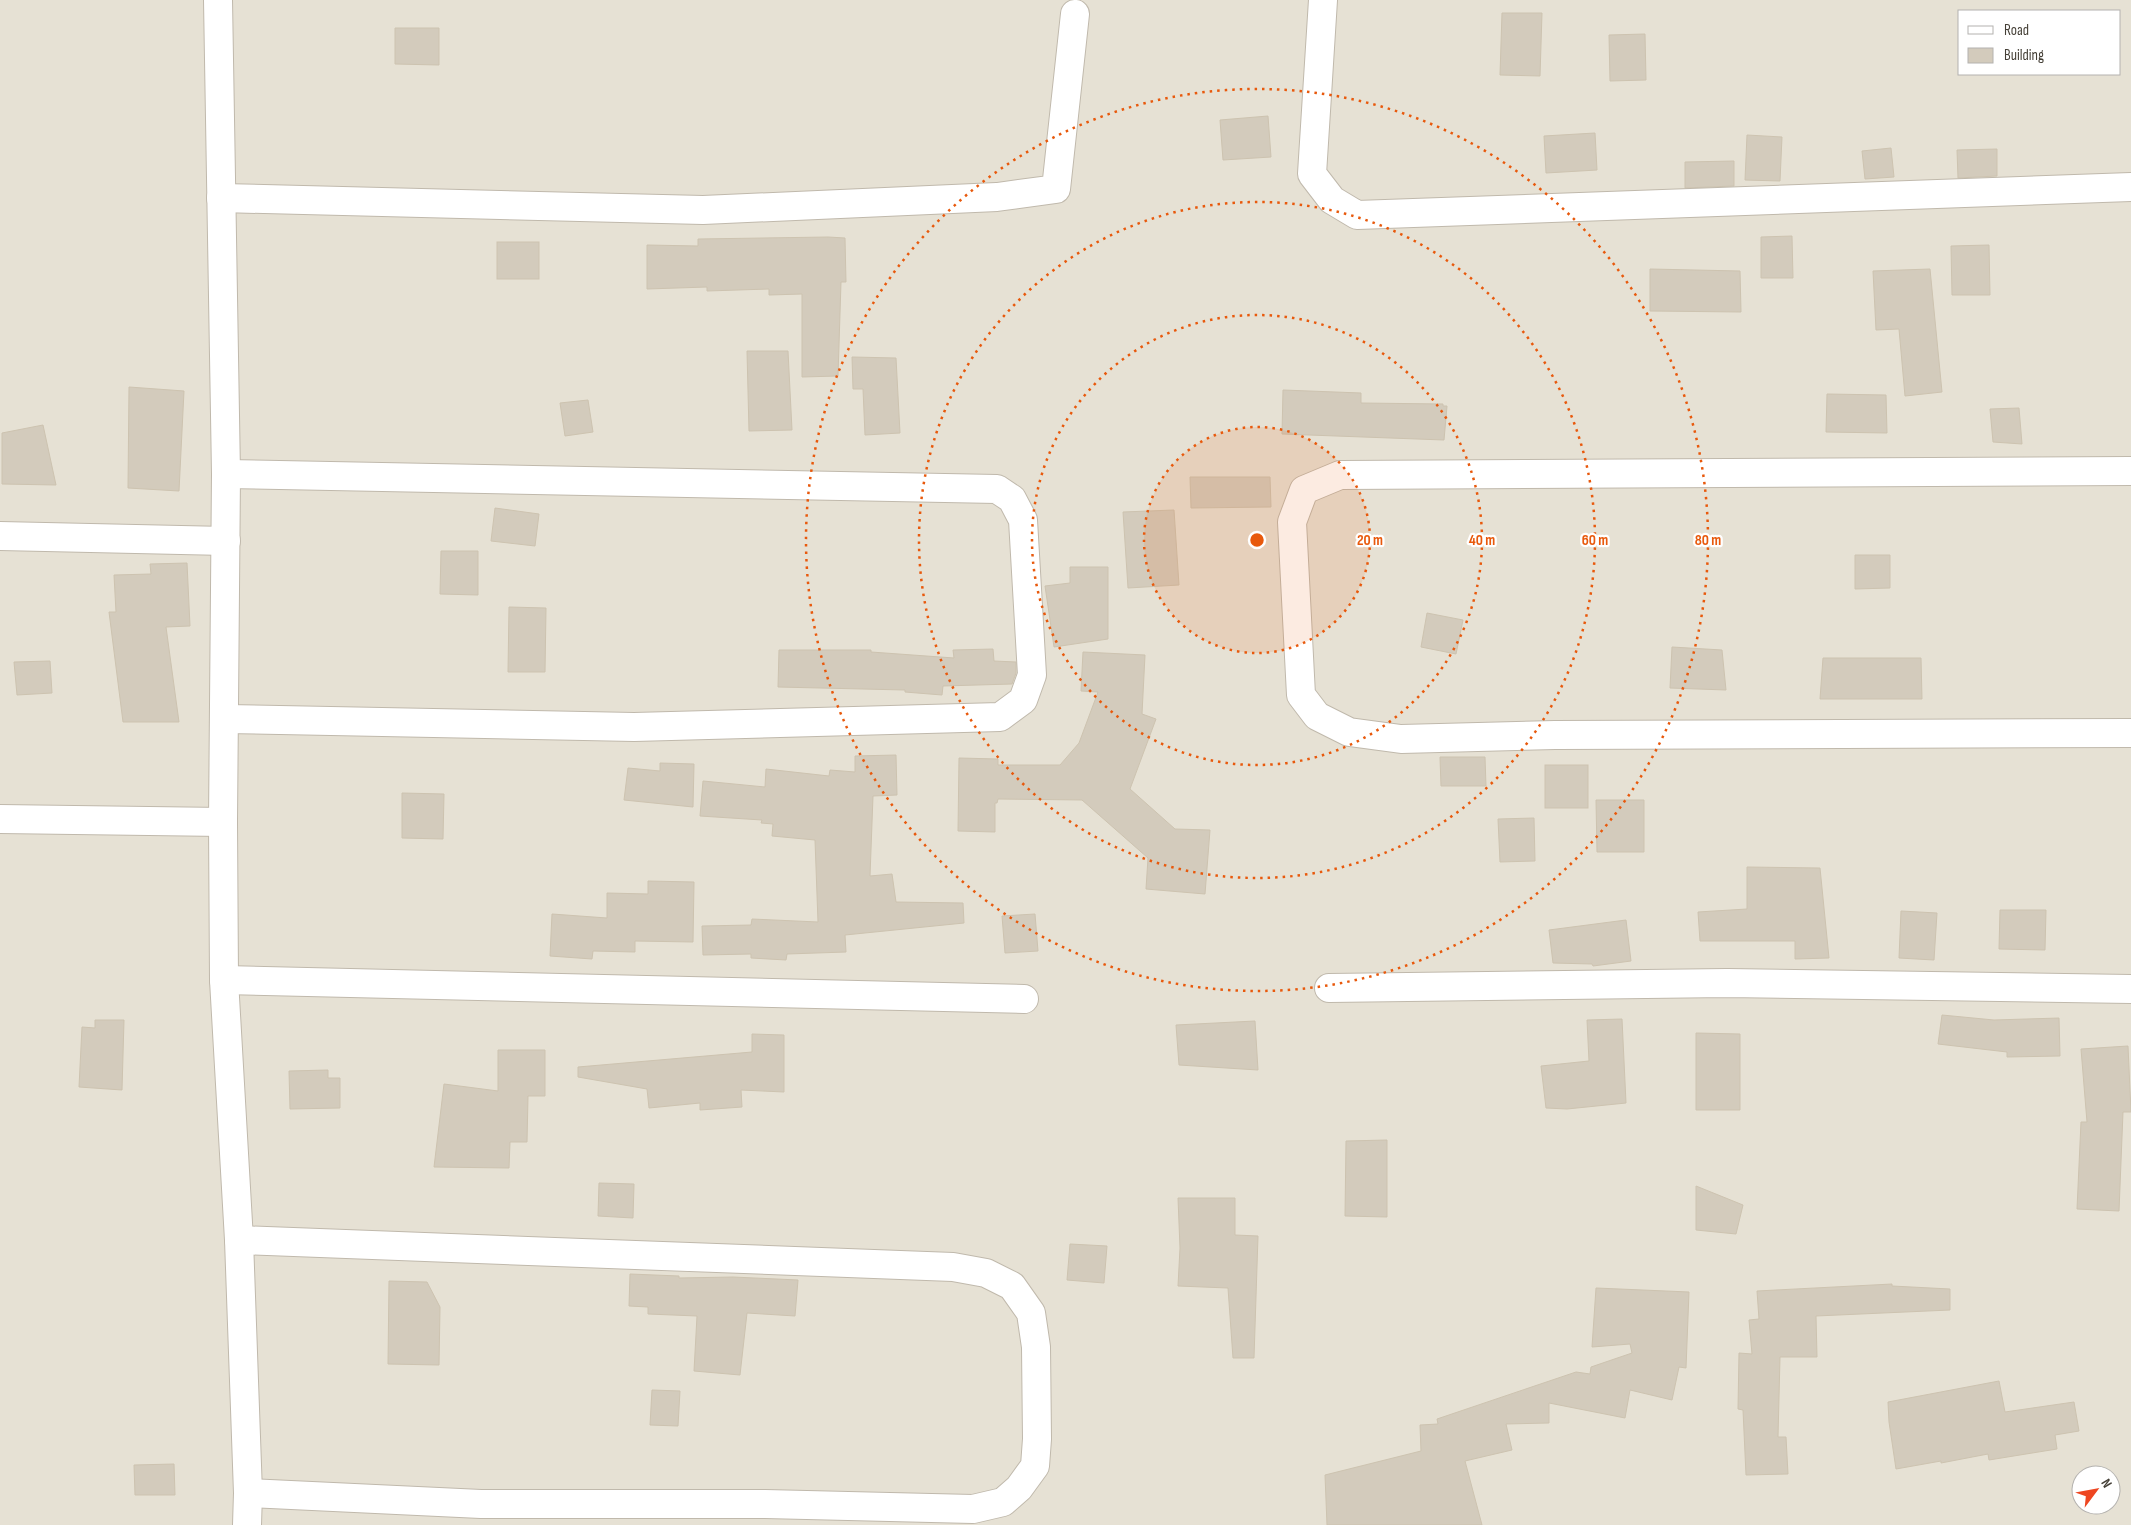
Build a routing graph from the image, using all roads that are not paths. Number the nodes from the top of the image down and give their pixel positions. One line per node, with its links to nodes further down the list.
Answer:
1 (218, 0): 5 (street)
2 (1323, 0): 4 (street)
3 (1074, 14): 5 (street)
4 (2131, 187)
5 (221, 198): 7 (street)
6 (2131, 471): 11 (street)
7 (226, 474): 9 (street); 10 (street)
8 (0, 536): 9 (street)
9 (226, 541): 10 (street)
10 (225, 719): 13 (street)
11 (2131, 733)
12 (0, 819): 13 (street)
13 (223, 822): 14 (street)
14 (224, 980): 17 (street); 18 (street)
15 (1329, 988): 16 (street)
16 (2131, 989)
17 (1024, 999)
18 (239, 1240): 19 (street); 19 (street)
19 (248, 1494): 20 (street)
20 (247, 1525)

